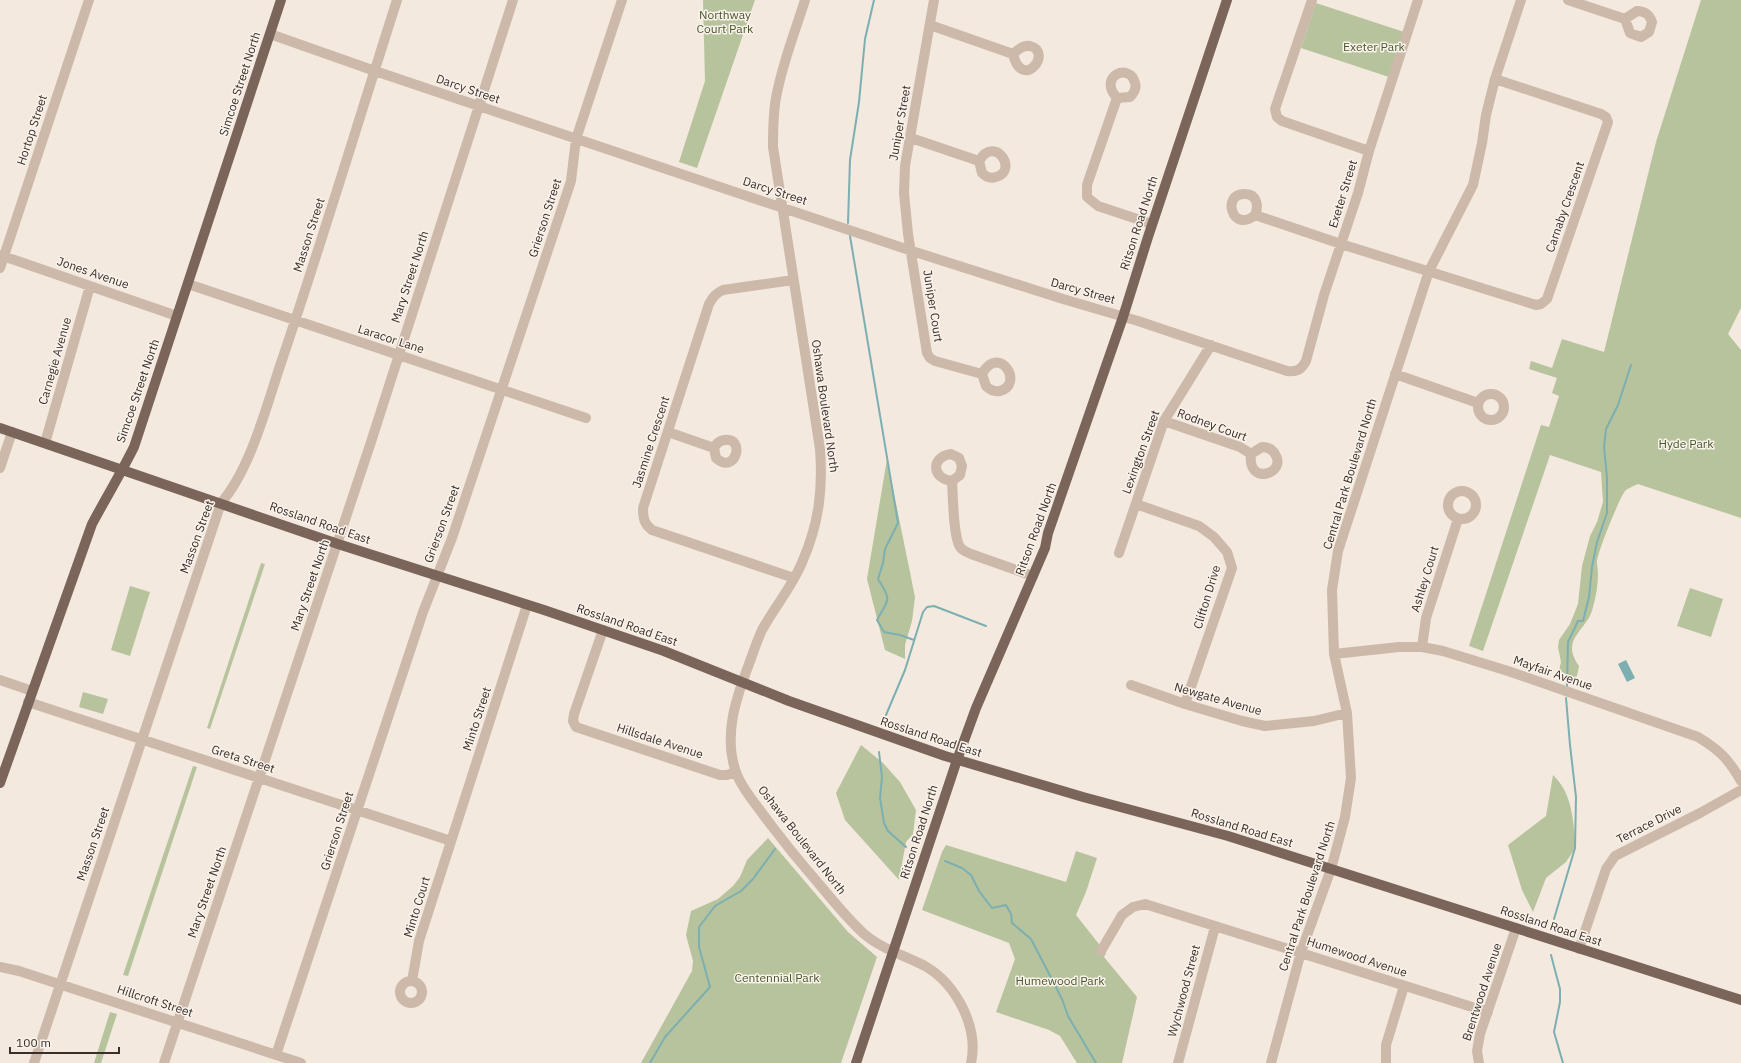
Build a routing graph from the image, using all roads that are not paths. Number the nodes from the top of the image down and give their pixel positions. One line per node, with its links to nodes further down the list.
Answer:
1 (89, 0): 30 (street, Hortop Street)
2 (281, 0): 15 (main road, Simcoe Street North)
3 (397, 0): 17 (street, Masson Street)
4 (513, 0): 20 (street, Mary Street North)
5 (622, 0): 22 (street, Grierson Street)
6 (805, 0): 25 (street, Oshawa Boulevard North)
7 (934, 0): 14 (street, Juniper Street)
8 (1227, 0): 27 (main road, Ritson Road North)
9 (1312, 0): 23 (street)
10 (1418, 0): 23 (street, Exeter Street)
11 (1521, 0): 18 (street, Central Park Boulevard North)
12 (1568, 0): 13 (street)
13 (1625, 19)
14 (930, 25): 16 (street); 21 (street, Juniper Street)
15 (270, 34): 17 (street, Darcy Street); 34 (main road, Simcoe Street North)
16 (1013, 54)
17 (375, 71): 20 (street, Darcy Street); 38 (street, Masson Street)
18 (1495, 79): 32 (street, Central Park Boulevard North); 32 (street, Carnaby Crescent)
19 (1117, 98): 27 (street)
20 (478, 106): 22 (street, Darcy Street); 40 (street, Mary Street North)
21 (911, 138): 24 (street); 29 (street, Juniper Street)
22 (576, 139): 25 (street, Darcy Street); 44 (street, Grierson Street)
23 (1369, 150): 28 (street, Exeter Street)
24 (979, 161)
25 (782, 207): 29 (street, Darcy Street); 33 (street, Oshawa Boulevard North)
26 (1255, 215): 28 (street)
27 (1152, 224): 37 (main road, Ritson Road North)
28 (1341, 244): 32 (street); 41 (street, Exeter Street)
29 (912, 251): 37 (street, Darcy Street); 42 (street, Juniper Court)
30 (2, 256): 31 (street, Hortop Street); 35 (street, Jones Avenue)
31 (0, 268)
32 (1429, 271): 43 (street, Central Park Boulevard North)
33 (793, 280): 50 (street, Jasmine Crescent); 64 (street, Oshawa Boulevard North)
34 (188, 284): 36 (main road, Simcoe Street North); 38 (street, Laracor Lane)
35 (90, 286): 36 (street, Jones Avenue); 51 (street, Carnegie Avenue)
36 (177, 316): 55 (main road, Simcoe Street North)
37 (1123, 317): 39 (street, Darcy Street); 63 (main road, Ritson Road North)
38 (295, 321): 40 (street, Laracor Lane); 57 (street, Masson Street)
39 (1211, 345): 41 (street, Darcy Street); 47 (street, Lexington Street)
40 (399, 355): 44 (street, Laracor Lane); 60 (street, Mary Street North)
41 (1274, 365)
42 (982, 374)
43 (1395, 374): 45 (street); 68 (street, Central Park Boulevard North)
44 (502, 388): 46 (street, Laracor Lane); 62 (street, Grierson Street)
45 (1478, 403)
46 (586, 418)
47 (1164, 421): 53 (street, Rodney Court); 58 (street, Lexington Street)
48 (0, 428): 49 (main road, Rossland Road East)
49 (12, 432): 51 (main road, Rossland Road East); 54 (street)
50 (668, 432): 52 (street); 64 (street, Jasmine Crescent)
51 (45, 443): 55 (main road, Rossland Road East)
52 (714, 448)
53 (1251, 454)
54 (0, 468)
55 (122, 470): 57 (main road, Rossland Road East); 72 (main road, Simcoe Street North)
56 (952, 481): 63 (street)
57 (220, 503): 60 (main road, Rossland Road East); 76 (street, Masson Street)
58 (1136, 504): 61 (street, Lexington Street); 74 (street, Clifton Drive)
59 (1458, 519): 67 (street, Ashley Court)
60 (338, 544): 62 (main road, Rossland Road East); 79 (street, Mary Street North)
61 (1119, 553)
62 (437, 576): 65 (main road, Rossland Road East); 83 (street, Grierson Street)
63 (1033, 576): 77 (main road, Ritson Road North)
64 (794, 578): 70 (street, Oshawa Boulevard North)
65 (527, 605): 66 (main road, Rossland Road East); 84 (street, Minto Street)
66 (603, 630): 70 (main road, Rossland Road East); 78 (street, Hillsdale Avenue)
67 (1422, 647): 68 (street, Mayfair Avenue); 80 (street, Mayfair Avenue)
68 (1334, 654): 75 (street, Central Park Boulevard North)
69 (0, 680): 72 (street)
70 (742, 682): 77 (main road, Rossland Road East); 78 (street, Oshawa Boulevard North)
71 (1131, 685): 74 (street, Newgate Avenue)
72 (32, 691): 73 (main road, Simcoe Street North)
73 (28, 702): 76 (street, Greta Street); 81 (main road, Simcoe Street North)
74 (1185, 704): 75 (street, Newgate Avenue)
75 (1347, 713): 85 (street, Central Park Boulevard North)
76 (142, 738): 79 (street, Greta Street); 94 (street, Masson Street)
77 (957, 760): 85 (main road, Rossland Road East); 89 (main road, Ritson Road North)
78 (736, 772): 89 (street, Oshawa Boulevard North)
79 (259, 778): 83 (street, Greta Street); 98 (street, Mary Street North)
80 (1741, 780)
81 (0, 784)
82 (1741, 790): 88 (street, Terrace Drive)
83 (358, 810): 84 (street, Greta Street); 99 (street, Grierson Street)
84 (451, 841): 93 (street, Minto Court)
85 (1331, 869): 87 (main road, Rossland Road East); 91 (street, Central Park Boulevard North)
86 (1215, 926): 90 (street, Humewood Avenue); 91 (street, Humewood Avenue); 105 (street, Wychwood Street)
87 (1516, 928): 88 (main road, Rossland Road East); 97 (street, Brentwood Avenue)
88 (1579, 949): 96 (main road, Rossland Road East)
89 (893, 951): 103 (main road, Ritson Road North); 104 (street, Oshawa Boulevard North)
90 (1101, 951)
91 (1301, 952): 95 (street, Humewood Avenue); 106 (street, Central Park Boulevard North)
92 (0, 967): 94 (street, Hillcroft Street)
93 (412, 981)
94 (60, 984): 98 (street, Hillcroft Street); 100 (street, Masson Street)
95 (1404, 986): 97 (street, Humewood Avenue); 107 (street)
96 (1741, 1000)
97 (1488, 1012): 108 (street, Brentwood Avenue)
98 (177, 1023): 99 (street, Hillcroft Street); 101 (street, Mary Street North)
99 (276, 1055): 102 (street, Hillcroft Street)
100 (34, 1063)
101 (164, 1063)
102 (301, 1063)
103 (856, 1063)
104 (971, 1063)
105 (1178, 1063)
106 (1271, 1063)
107 (1386, 1063)
108 (1479, 1063)

